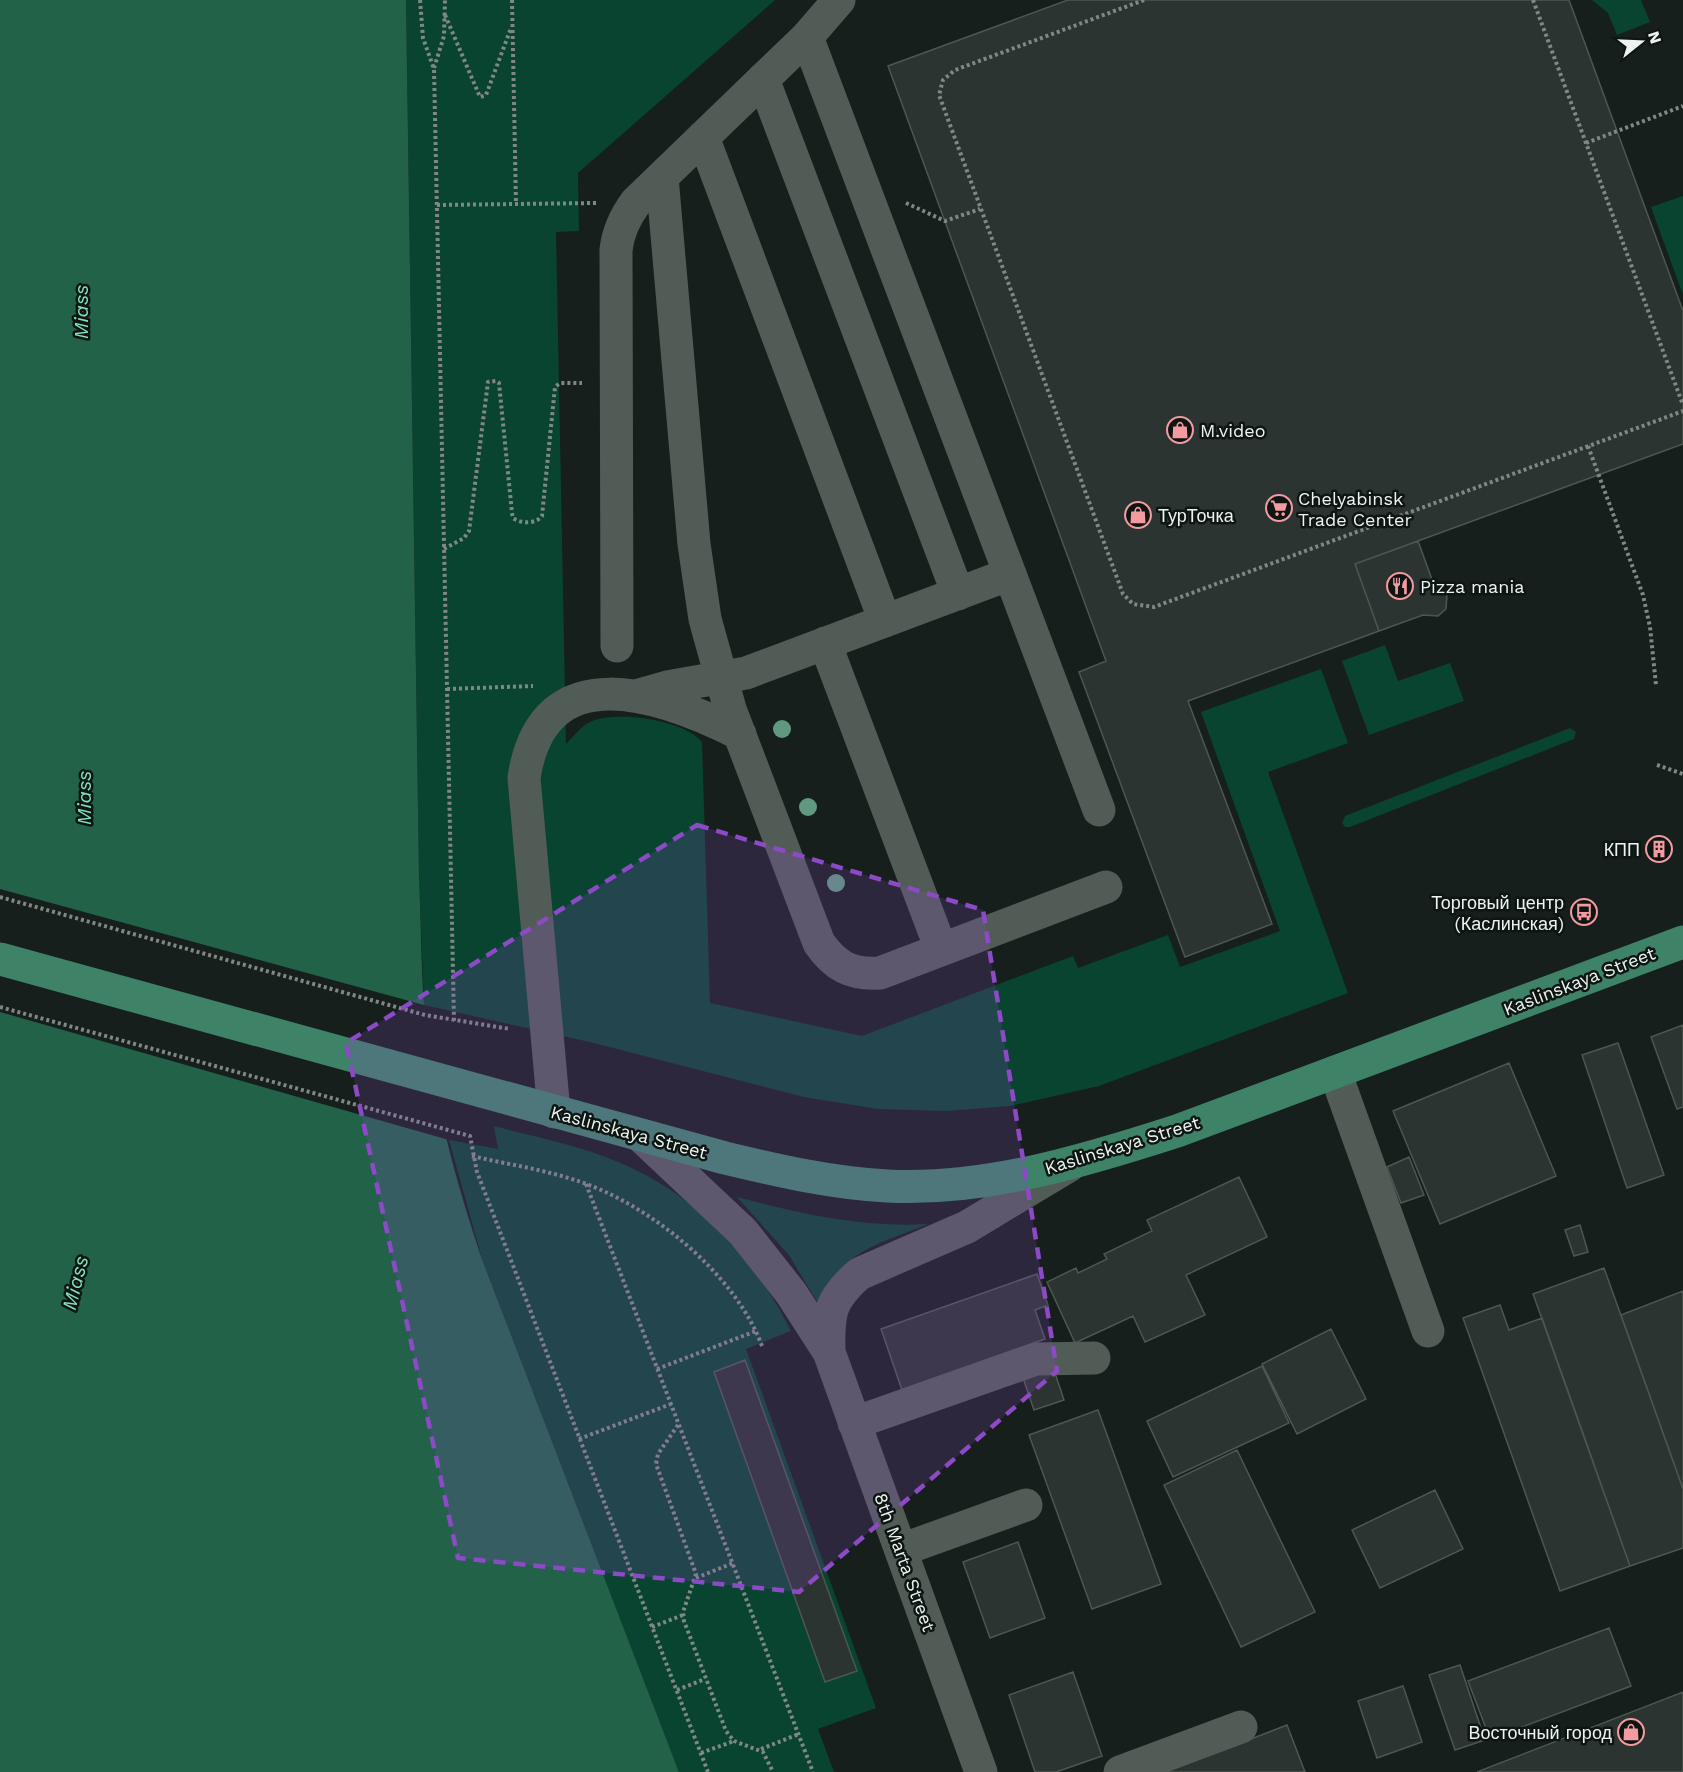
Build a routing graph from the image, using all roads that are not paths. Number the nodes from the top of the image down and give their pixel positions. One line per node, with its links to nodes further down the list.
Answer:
1 (839, 0): 2 (street)
2 (807, 37): 3 (street); 6 (street)
3 (764, 79): 4 (street); 7 (street)
4 (704, 137): 5 (street); 8 (street)
5 (662, 177): 10 (street); 11 (street)
6 (1010, 574): 7 (street); 14 (street)
7 (958, 594): 8 (street)
8 (885, 621): 9 (street)
9 (825, 643): 11 (street); 17 (street)
10 (616, 646)
11 (720, 679): 12 (street); 13 (street)
12 (639, 695): 13 (street); 20 (street)
13 (740, 734): 17 (street)
14 (1099, 810)
15 (1106, 887): 17 (street)
16 (1683, 942): 19 (main road, Kaslinskaya Street)
17 (941, 950)
18 (0, 958): 20 (main road, Kaslinskaya Street)
19 (1335, 1072): 22 (main road, Kaslinskaya Street); 23 (street)
20 (554, 1112): 21 (main road, Kaslinskaya Street)
21 (642, 1137): 22 (main road, Kaslinskaya Street); 24 (street)
22 (1076, 1161): 24 (street)
23 (1428, 1331)
24 (829, 1352): 26 (street, 8th Marta Street)
25 (1094, 1358): 26 (street)
26 (854, 1423): 28 (street, 8th Marta Street)
27 (1026, 1505): 28 (street)
28 (901, 1550): 30 (street, 8th Marta Street)
29 (1241, 1727): 31 (street)
30 (981, 1772)
31 (1120, 1772)

